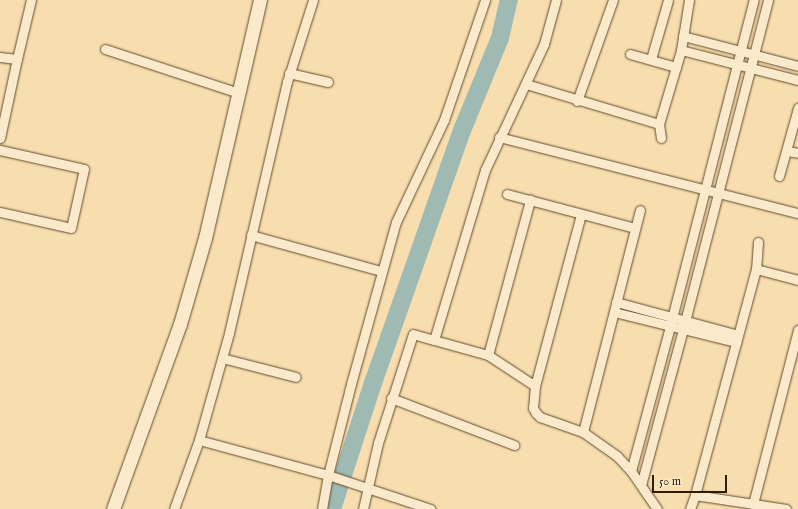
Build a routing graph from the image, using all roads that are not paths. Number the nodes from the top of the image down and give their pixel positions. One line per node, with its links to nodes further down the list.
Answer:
1 (31, 0): 18 (street)
2 (260, 0): 28 (street)
3 (313, 0): 24 (street)
4 (485, 0): 51 (street)
5 (556, 0): 27 (street)
6 (613, 0): 29 (street)
7 (668, 0): 19 (street)
8 (689, 0): 11 (street)
9 (754, 0): 14 (street)
10 (768, 0): 17 (street)
11 (683, 36): 13 (street); 14 (street)
12 (105, 49): 28 (street)
13 (681, 50): 20 (street); 22 (street)
14 (741, 52): 17 (street); 20 (street)
15 (630, 54): 19 (street)
16 (1, 55): 18 (street)
17 (754, 55): 21 (street); 23 (street)
18 (17, 59): 33 (street)
19 (651, 59): 22 (street)
20 (737, 64): 23 (street); 39 (street)
21 (798, 66)
22 (676, 67): 31 (street)
23 (750, 67): 25 (street); 40 (street)
24 (289, 73): 26 (street); 48 (street)
25 (798, 80)
26 (328, 82)
27 (526, 84): 29 (street); 32 (street)
28 (239, 93): 74 (street)
29 (577, 101): 31 (street)
30 (798, 108): 36 (street)
31 (659, 124): 34 (street)
32 (499, 137): 39 (street); 59 (street)
33 (0, 138)
34 (661, 138)
35 (0, 150): 44 (street)
36 (787, 151): 37 (street); 38 (street)
37 (798, 154)
38 (779, 176)
39 (706, 188): 40 (street); 55 (street)
40 (718, 191): 45 (street); 56 (street)
41 (507, 194): 42 (street)
42 (530, 200): 46 (street); 60 (street)
43 (640, 210): 47 (street)
44 (0, 212)
45 (798, 212)
46 (581, 214): 47 (street); 63 (street)
47 (635, 228): 53 (street)
48 (251, 235): 51 (street); 61 (street)
49 (758, 242): 50 (street)
50 (756, 269): 52 (street); 58 (street)
51 (382, 271): 69 (street)
52 (798, 280)
53 (616, 302): 54 (street); 55 (street)
54 (614, 312): 55 (street); 65 (street)
55 (671, 321): 56 (street); 68 (street)
56 (684, 325): 58 (street); 70 (street)
57 (798, 330): 73 (street)
58 (737, 338): 72 (street)
59 (434, 340): 60 (street); 64 (street)
60 (488, 355): 63 (street)
61 (222, 358): 62 (street); 66 (street)
62 (296, 377)
63 (535, 386): 65 (street)
64 (392, 398): 67 (street); 71 (street)
65 (583, 432): 68 (street)
66 (199, 440): 69 (street); 75 (street)
67 (514, 445)
68 (631, 471): 70 (street)
69 (333, 476): 71 (street); 76 (street)
70 (641, 485): 79 (street)
71 (364, 486): 77 (street); 78 (street)
72 (695, 495): 73 (street); 80 (street)
73 (753, 504): 81 (street)
74 (112, 509)
75 (174, 509)
76 (322, 509)
77 (363, 509)
78 (430, 509)
79 (657, 509)
80 (690, 509)
81 (786, 509)

